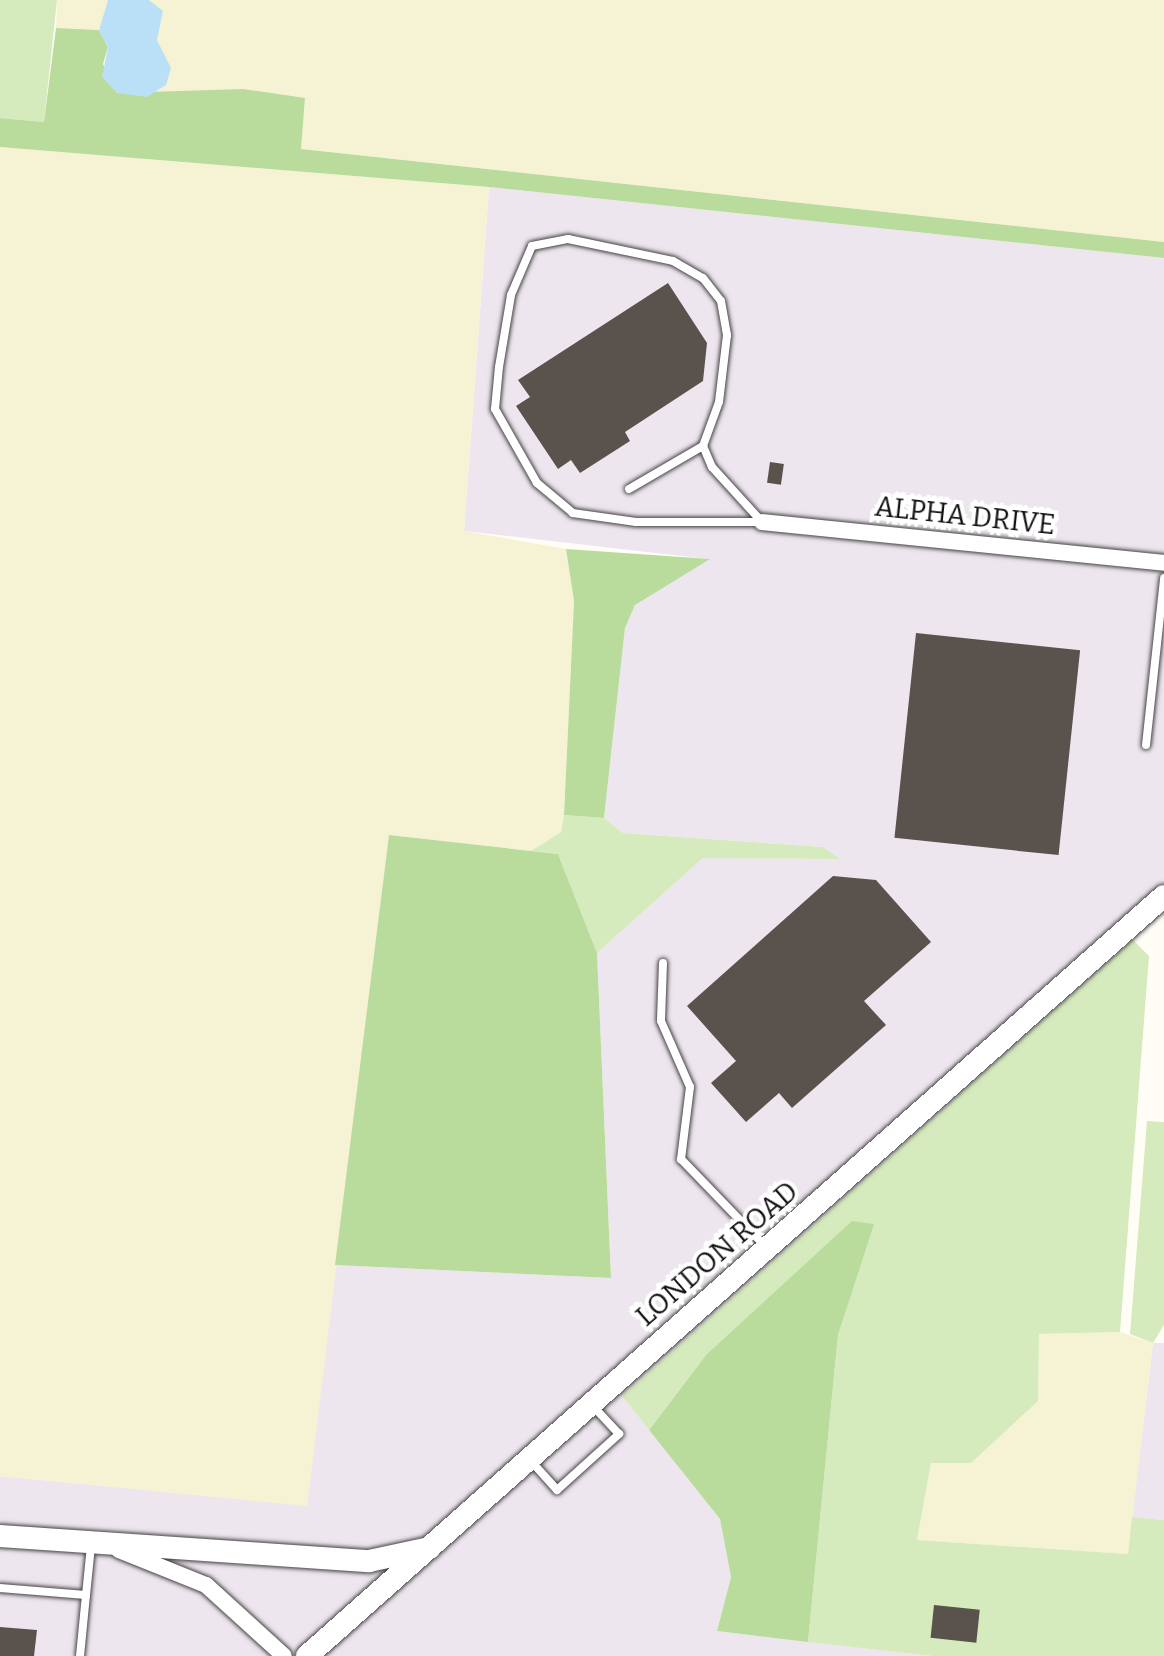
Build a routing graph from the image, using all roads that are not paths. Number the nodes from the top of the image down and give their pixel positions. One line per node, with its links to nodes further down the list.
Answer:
1 (703, 446): 2 (lane); 3 (lane); 3 (lane)
2 (629, 489)
3 (762, 522): 4 (street, ALPHA DRIVE)
4 (1164, 563)
5 (1164, 578): 6 (lane)
6 (1146, 745)
7 (1164, 896): 9 (street, LONDON ROAD)
8 (663, 963): 9 (lane)
9 (768, 1249): 10 (street, LONDON ROAD)
10 (592, 1405): 11 (street, LONDON ROAD); 11 (lane)
11 (531, 1460): 14 (street, LONDON ROAD)
12 (0, 1536): 13 (street)
13 (99, 1545): 14 (street); 16 (lane); 18 (street)
14 (431, 1548): 19 (street, LONDON ROAD)
15 (0, 1588): 16 (lane)
16 (86, 1595): 17 (lane)
17 (80, 1656)
18 (284, 1656)
19 (307, 1656)

